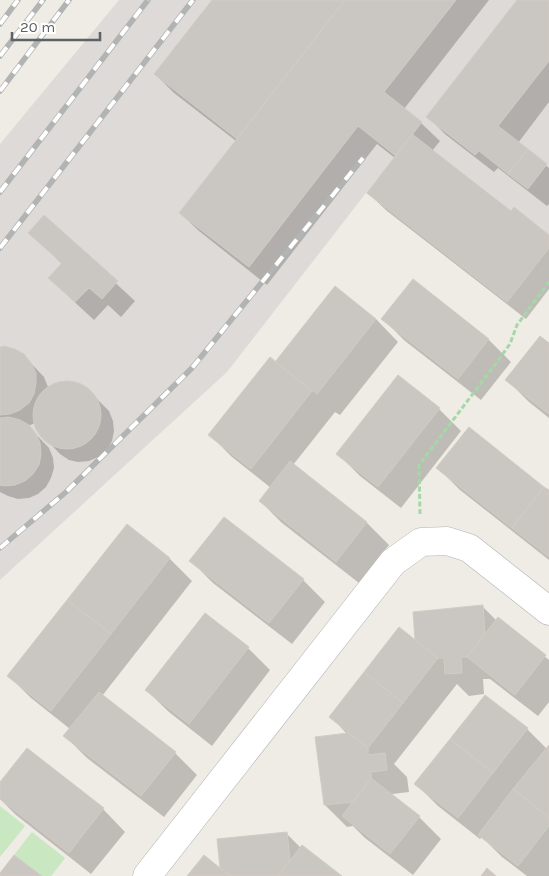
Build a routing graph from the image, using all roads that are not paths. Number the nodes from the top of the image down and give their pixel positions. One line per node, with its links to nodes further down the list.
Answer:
1 (549, 610): 2 (street)
2 (148, 876)

